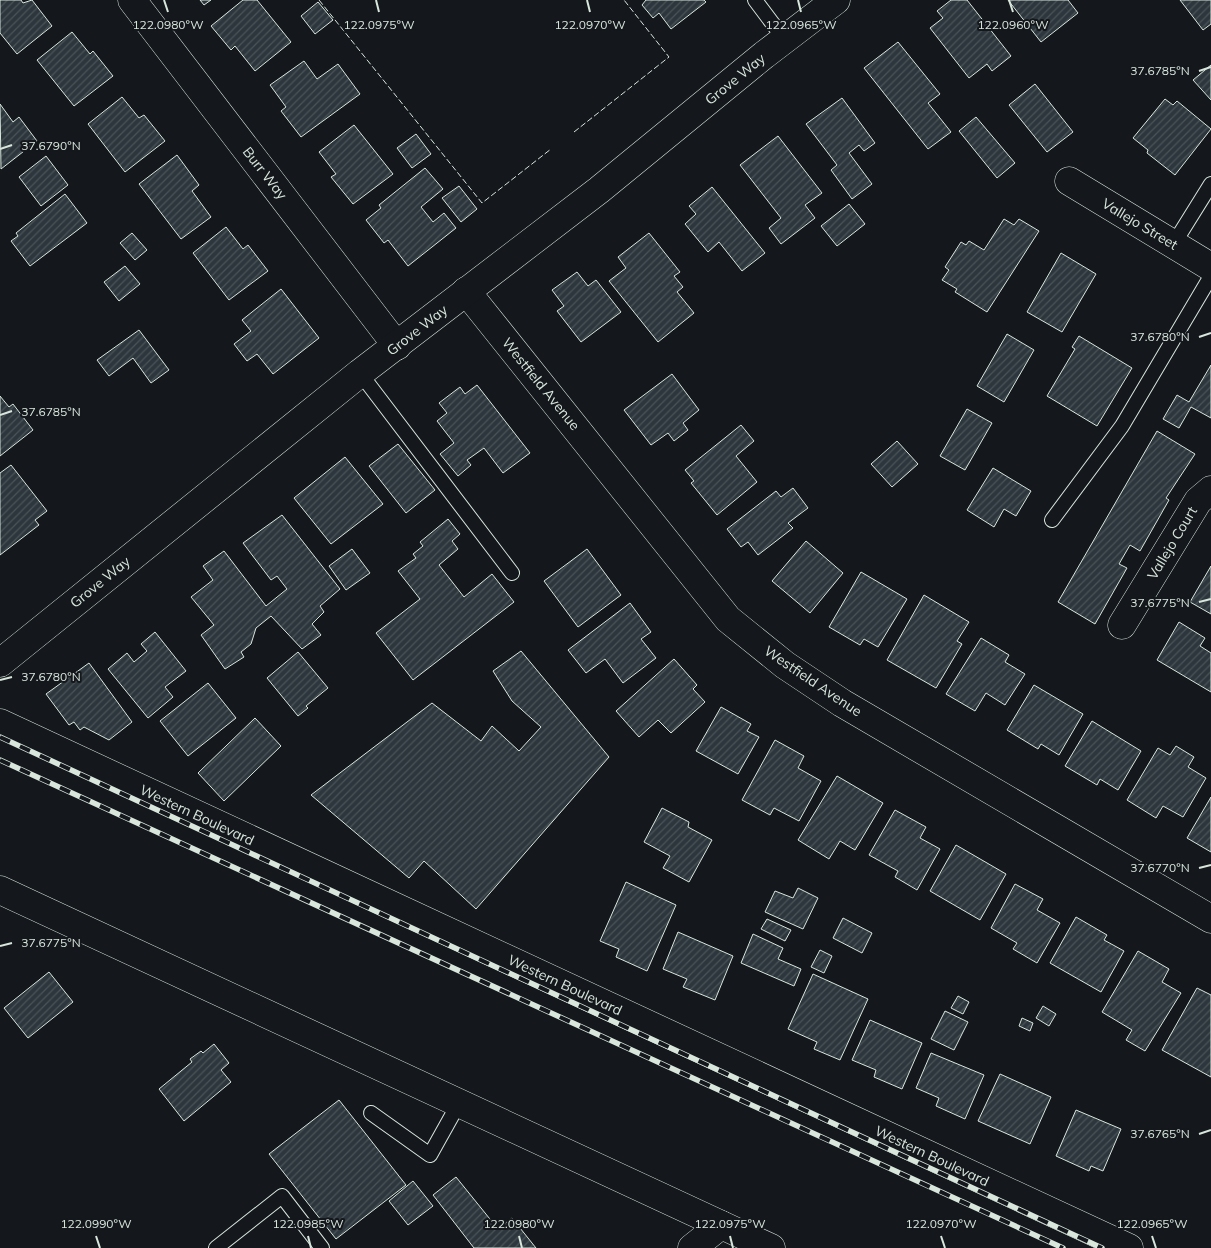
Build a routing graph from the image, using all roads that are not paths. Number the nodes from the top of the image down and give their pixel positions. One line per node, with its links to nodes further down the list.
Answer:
1 (132, 0): 11 (street, Burr Way)
2 (756, 0): 4 (lane)
3 (836, 0): 4 (street, Grove Way)
4 (785, 40): 10 (street, Grove Way)
5 (1069, 182): 7 (street, Vallejo Street)
6 (1211, 184): 7 (lane)
7 (1173, 244): 8 (street, Vallejo Street)
8 (1211, 267)
9 (1211, 276): 14 (lane)
10 (466, 291): 11 (street, Grove Way); 20 (street, Westfield Avenue)
11 (397, 346): 12 (street, Grove Way)
12 (360, 373): 15 (lane); 17 (street, Grove Way)
13 (1211, 490): 16 (street, Vallejo Court)
14 (1052, 520)
15 (512, 573)
16 (1122, 625)
17 (0, 663)
18 (0, 723): 28 (street, Western Boulevard)
19 (0, 890): 21 (street)
20 (1211, 919)
21 (459, 1103): 22 (lane); 23 (street)
22 (371, 1113)
23 (721, 1225): 26 (street); 27 (street)
24 (216, 1248): 25 (lane)
25 (322, 1248)
26 (692, 1248)
27 (769, 1248)
28 (1129, 1248)

